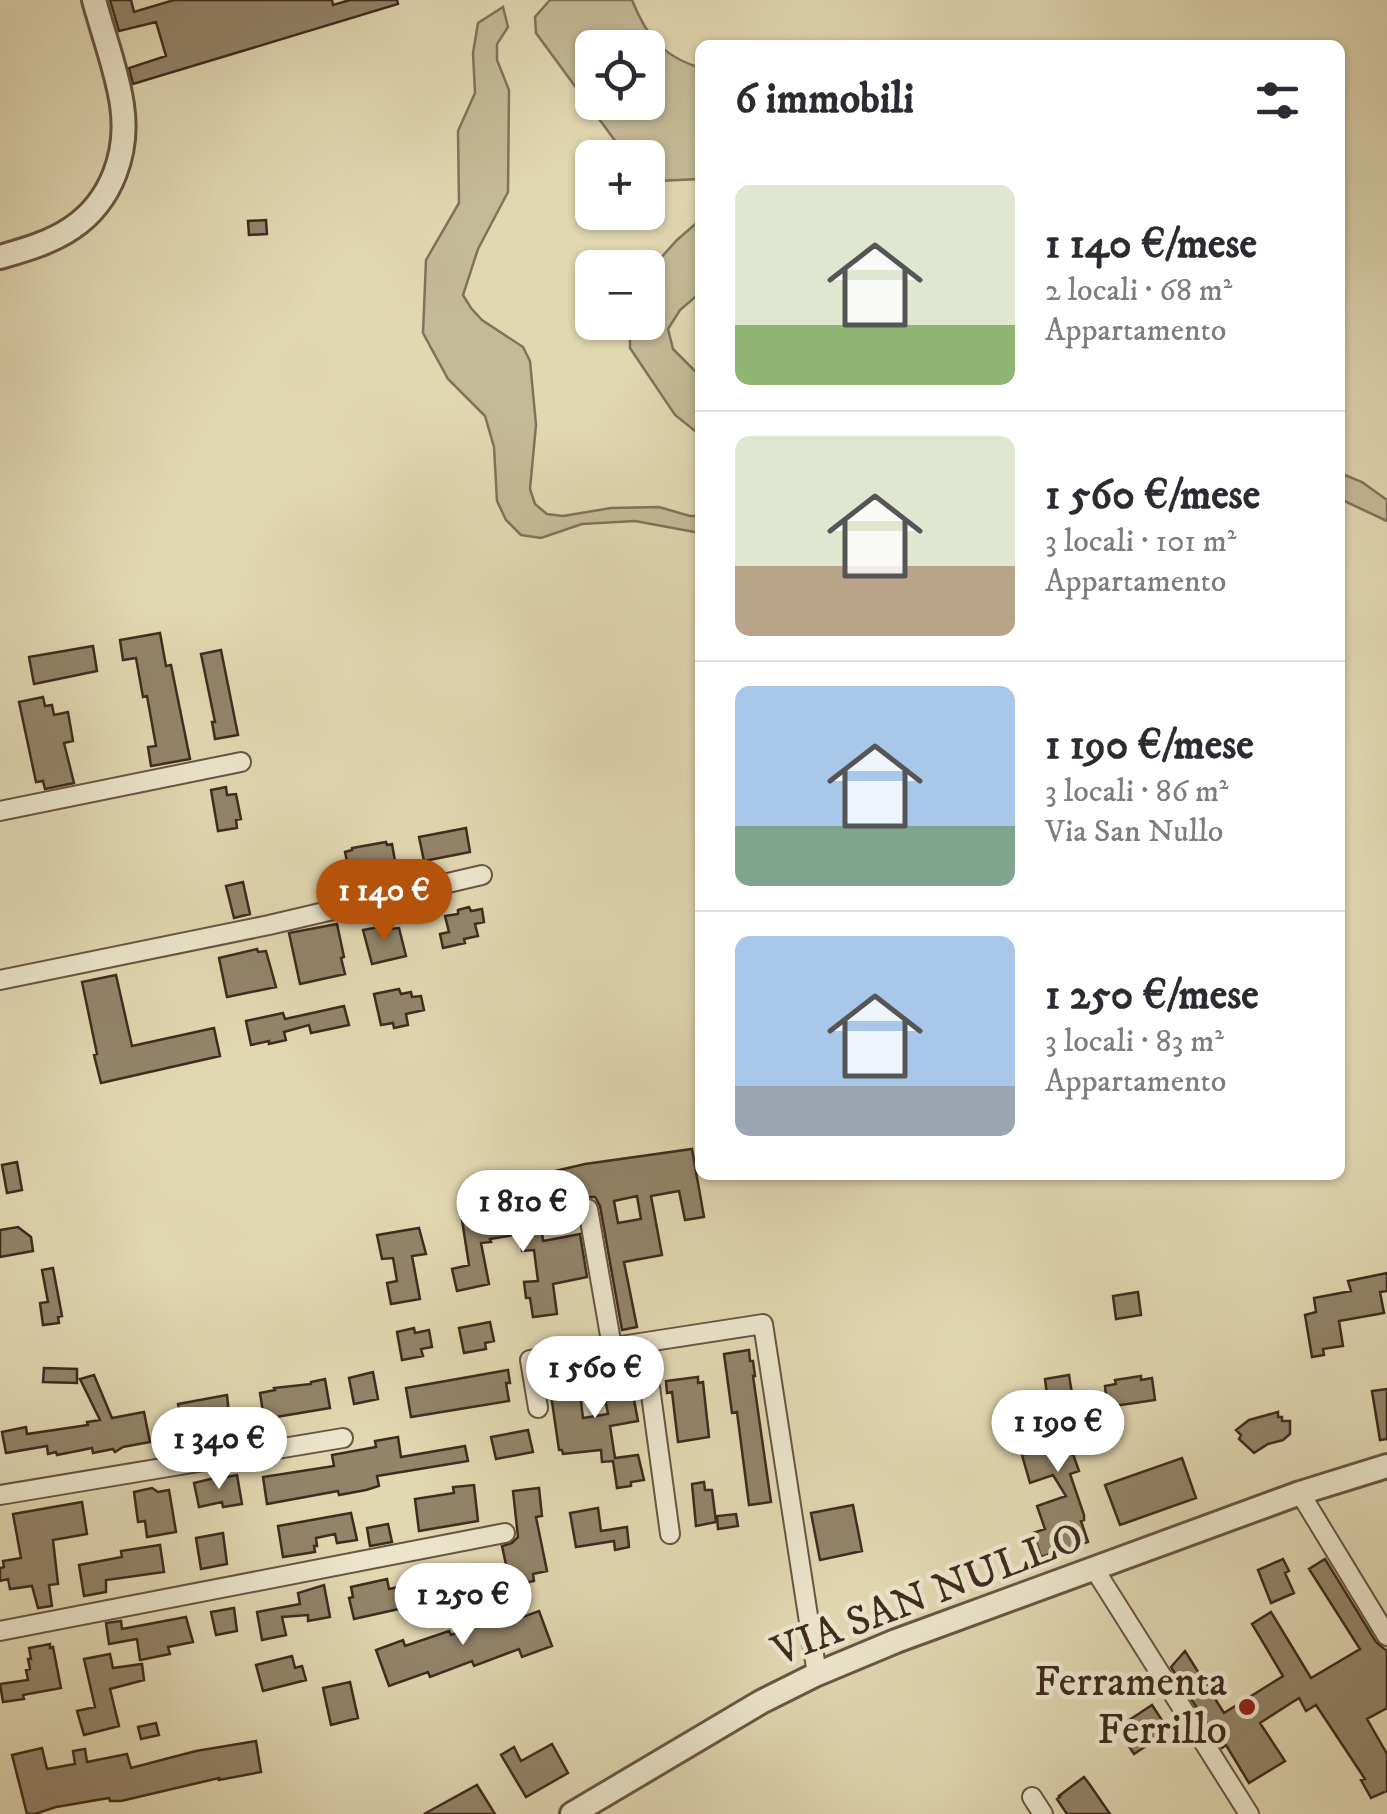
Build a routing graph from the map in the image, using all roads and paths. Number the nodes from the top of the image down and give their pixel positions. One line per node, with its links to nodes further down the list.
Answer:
1 (94, 0): 2 (street)
2 (0, 258)
3 (241, 762): 4 (street)
4 (0, 811)
5 (482, 876): 6 (street)
6 (0, 980)
7 (588, 1208): 9 (street)
8 (644, 1342): 9 (street); 16 (street); 20 (street)
9 (612, 1347): 10 (street)
10 (538, 1408)
11 (343, 1438): 14 (street)
12 (1387, 1466): 13 (street, VIA SAN NULLO)
13 (1300, 1494): 17 (street, VIA SAN NULLO); 19 (street)
14 (0, 1495)
15 (505, 1533): 18 (street)
16 (670, 1534)
17 (1095, 1570): 20 (street, VIA SAN NULLO); 24 (street)
18 (0, 1632)
19 (1387, 1636)
20 (817, 1674): 22 (street, VIA SAN NULLO)
21 (1032, 1798): 23 (street)
22 (572, 1814)
23 (1043, 1814)
24 (1249, 1814)

